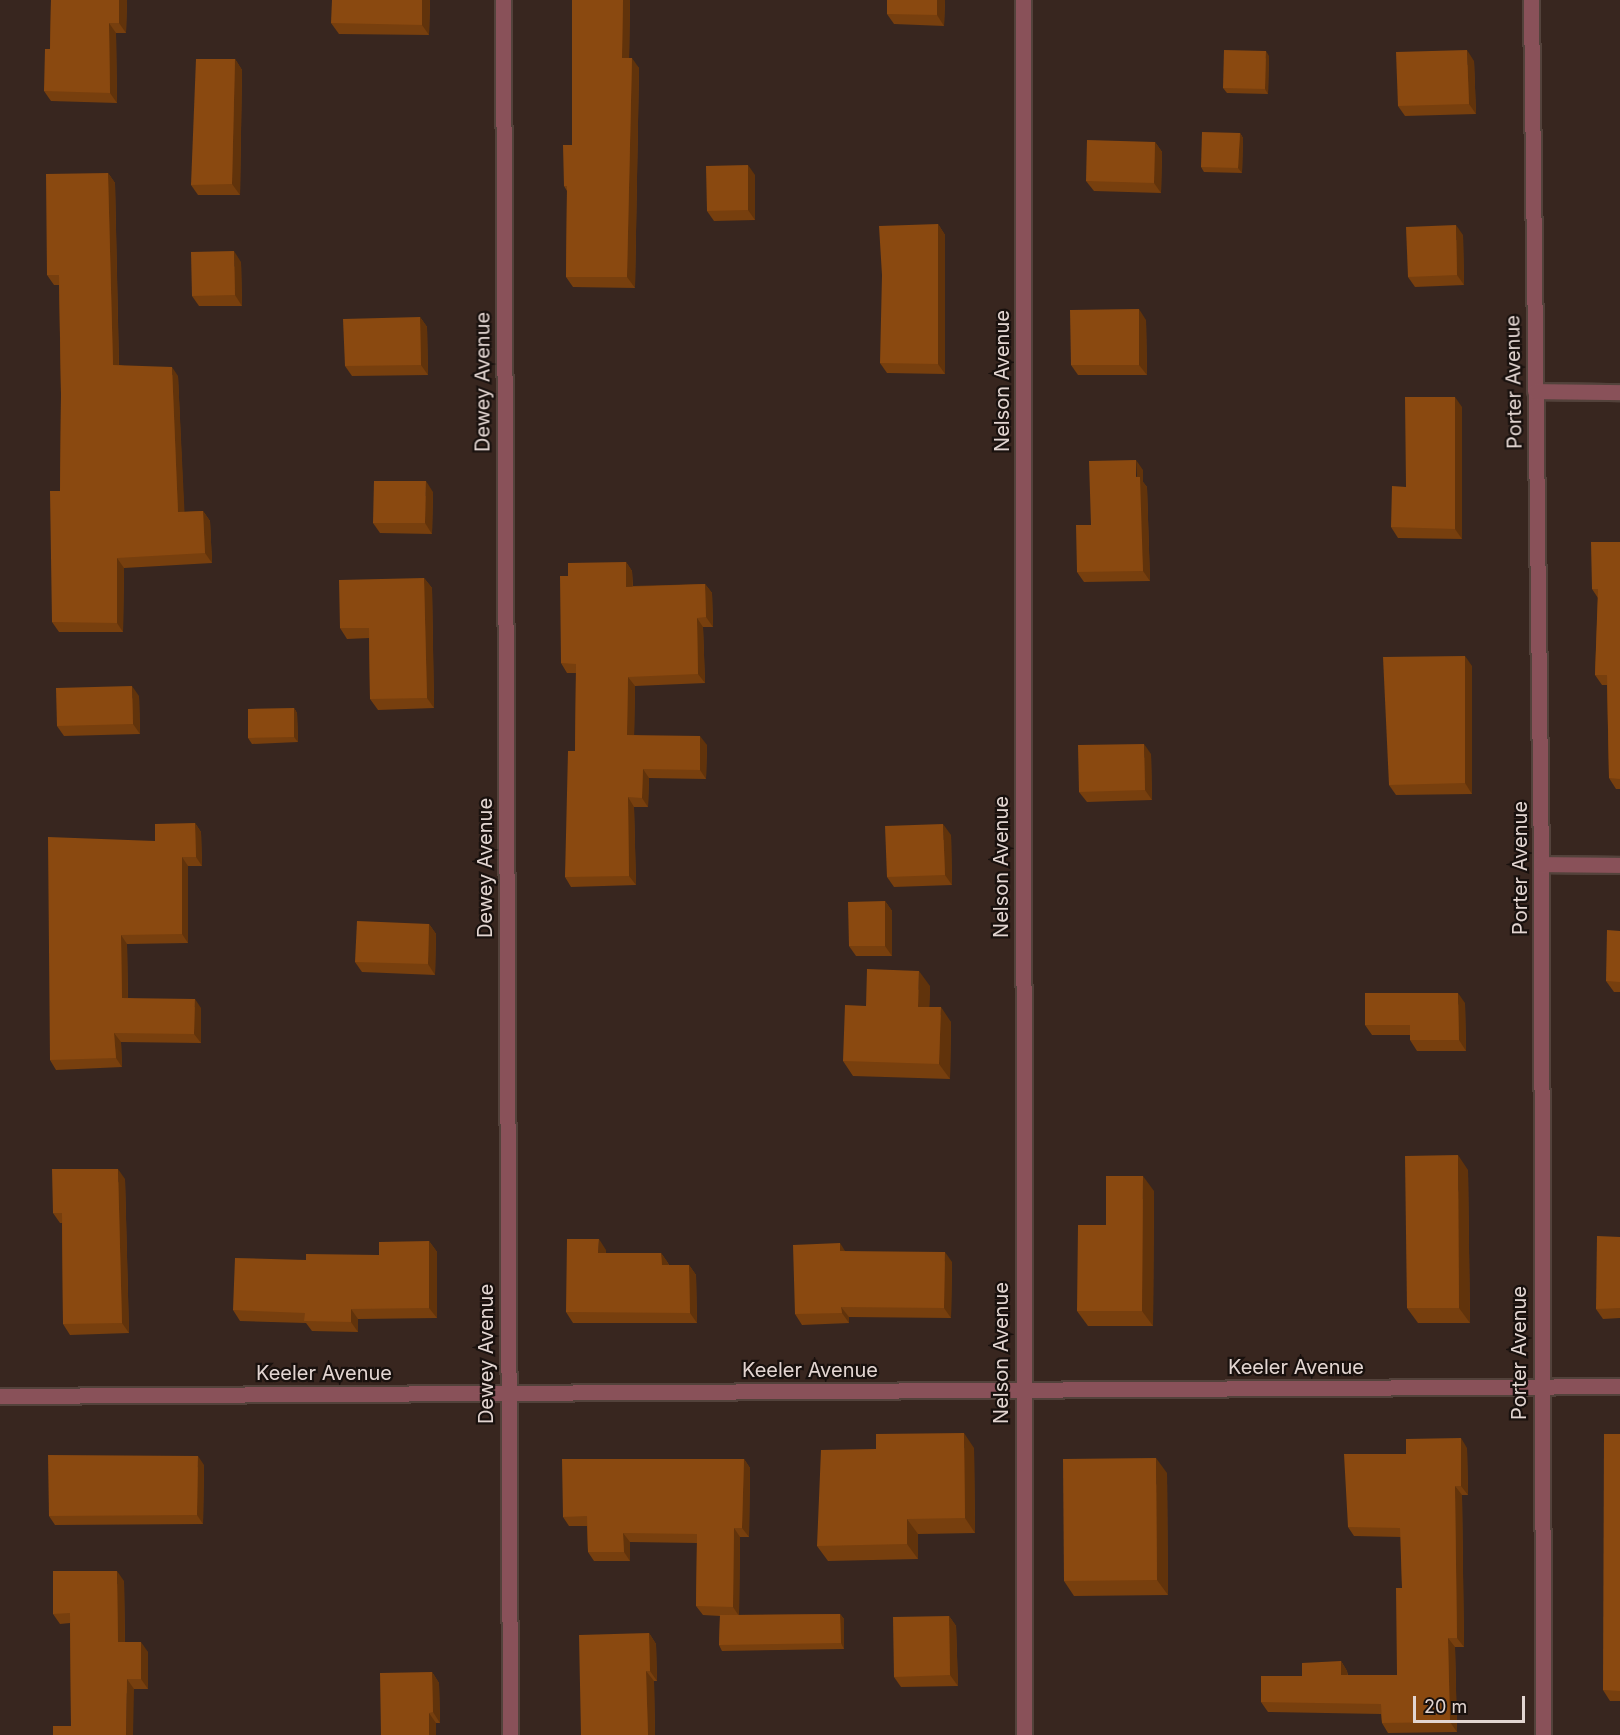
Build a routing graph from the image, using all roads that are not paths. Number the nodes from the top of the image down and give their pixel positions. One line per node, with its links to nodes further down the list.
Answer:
1 (503, 0): 11 (street, Dewey Avenue)
2 (1023, 0): 10 (street, Nelson Avenue)
3 (1531, 0): 4 (street, Porter Avenue)
4 (1535, 391): 5 (street); 6 (street, Porter Avenue)
5 (1620, 392)
6 (1541, 864): 7 (street); 9 (street, Porter Avenue)
7 (1620, 865)
8 (1620, 1386): 9 (street, Keeler Avenue)
9 (1540, 1387): 10 (street, Keeler Avenue); 15 (street, Porter Avenue)
10 (1022, 1390): 11 (street, Keeler Avenue); 14 (street, Nelson Avenue)
11 (507, 1392): 12 (street, Keeler Avenue); 13 (street, Dewey Avenue)
12 (0, 1396)
13 (510, 1735)
14 (1024, 1735)
15 (1543, 1735)

